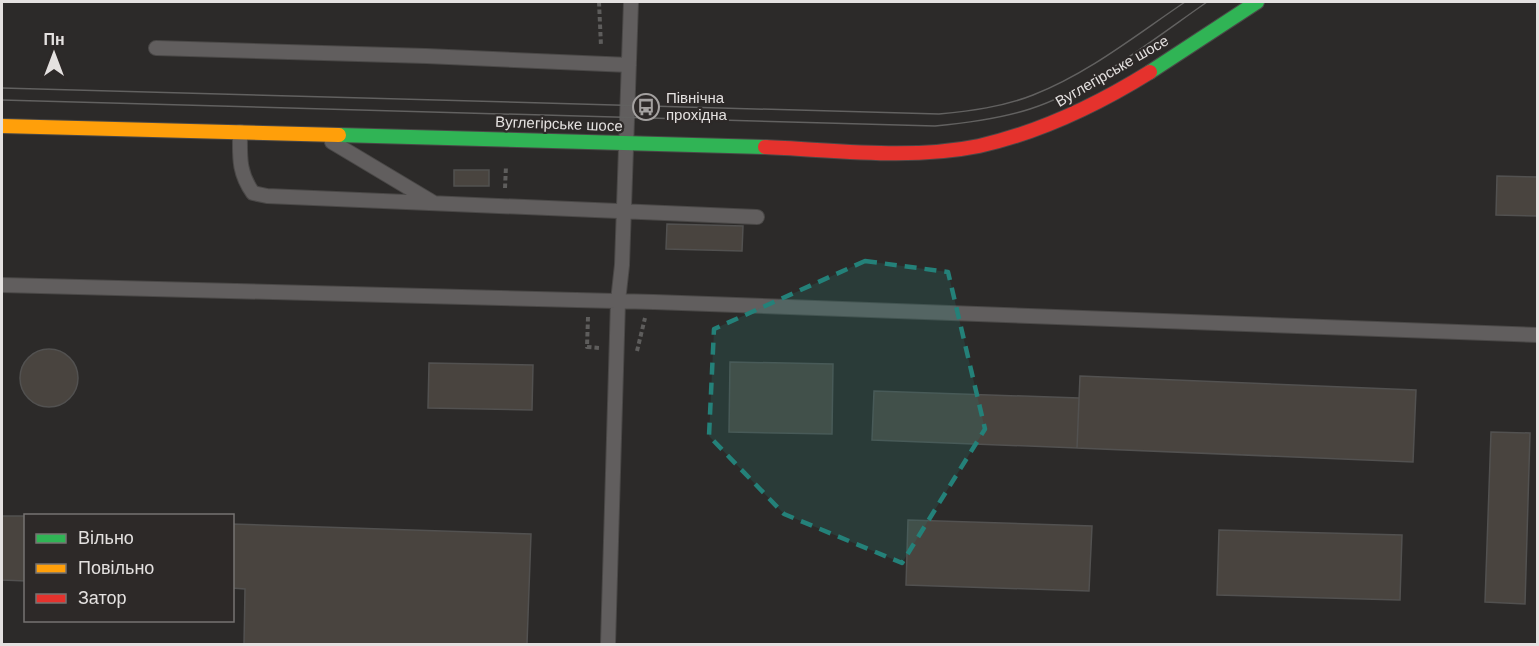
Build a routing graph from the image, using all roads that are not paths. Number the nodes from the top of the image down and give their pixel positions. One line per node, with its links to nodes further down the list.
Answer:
1 (631, 2): 4 (lane)
2 (1257, 2): 8 (street, Вуглегірське шосе)
3 (156, 48): 4 (lane)
4 (628, 65): 8 (lane)
5 (2, 126): 6 (street, Вуглегірське шосе)
6 (240, 132): 7 (street, Вуглегірське шосе); 9 (lane)
7 (318, 134): 8 (street, Вуглегірське шосе); 9 (lane)
8 (626, 143): 10 (lane)
9 (435, 204): 10 (lane)
10 (623, 212): 11 (lane); 13 (lane)
11 (757, 217)
12 (2, 285): 13 (lane)
13 (618, 300): 14 (lane); 15 (lane)
14 (1538, 335)
15 (608, 645)

